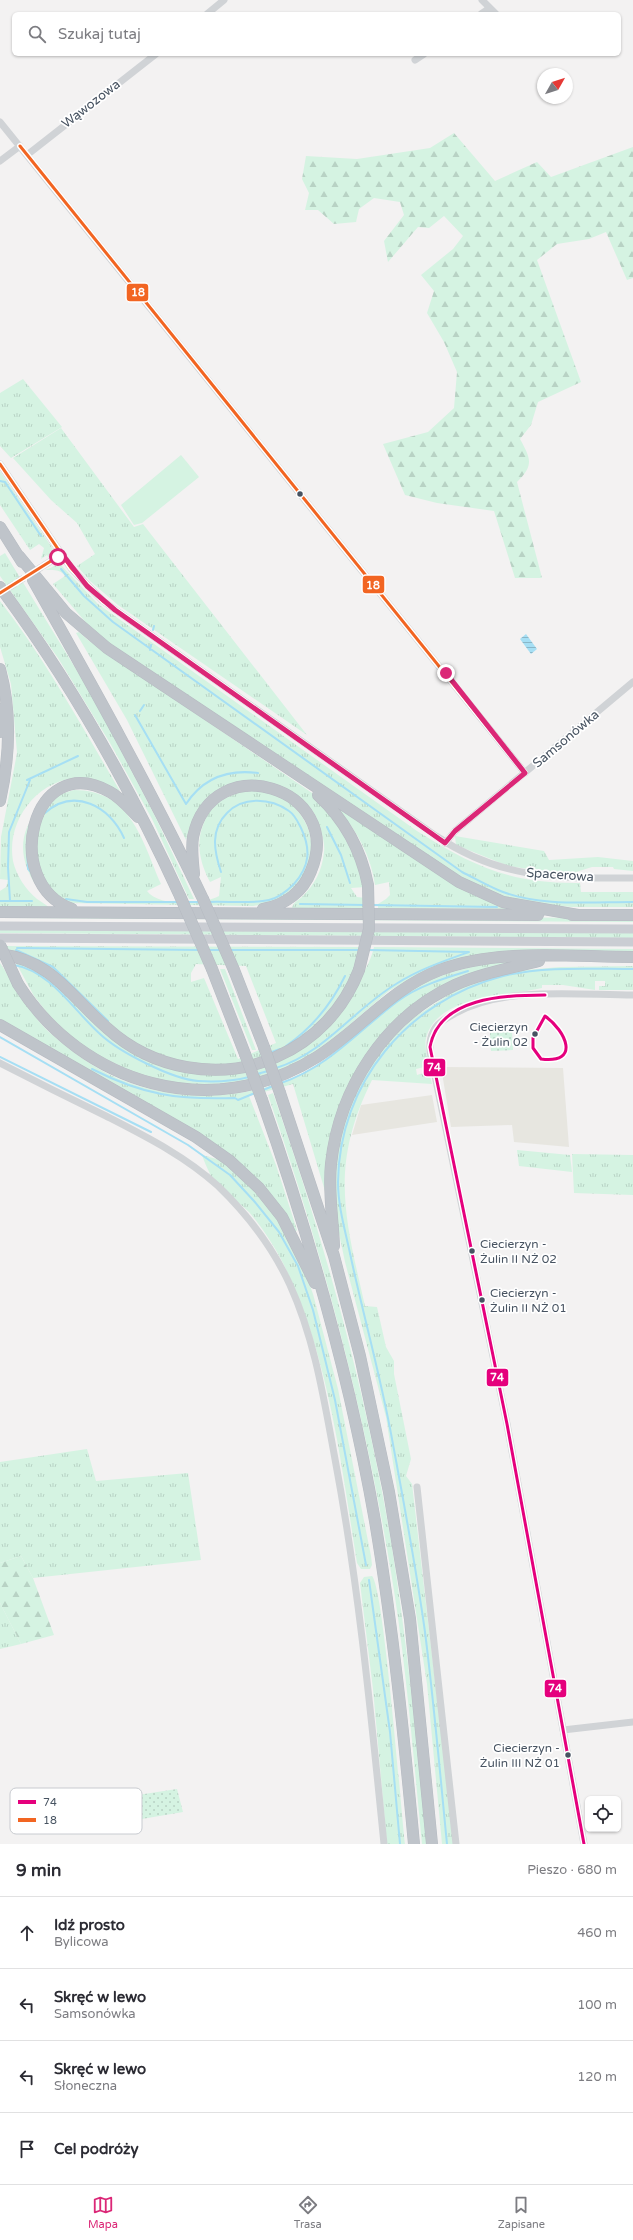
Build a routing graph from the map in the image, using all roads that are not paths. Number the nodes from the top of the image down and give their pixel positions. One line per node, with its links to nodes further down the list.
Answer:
1 (224, 0): 4 (street)
2 (482, 0): 3 (street)
3 (490, 8): 5 (street); 6 (street)
4 (209, 12)
5 (484, 12)
6 (494, 12)
7 (153, 56): 12 (street, Wąwozowa)
8 (421, 56): 9 (street)
9 (415, 60)
10 (0, 122): 11 (street)
11 (20, 146): 12 (street); 13 (street)
12 (27, 155): 24 (street)
13 (0, 161)
14 (0, 464): 16 (street, Spacerowa)
15 (0, 527): 17 (highway)
16 (62, 554): 18 (street); 28 (street, Spacerowa)
17 (19, 556): 23 (highway); 30 (highway)
18 (43, 566)
19 (0, 587): 27 (highway)
20 (1, 673): 22 (highway); 25 (highway)
21 (633, 682): 24 (street, Samsonówka)
22 (0, 732)
23 (282, 765): 35 (highway); 42 (highway, bridge)
24 (525, 773): 28 (street, Samsonówka)
25 (0, 801)
26 (28, 813): 27 (highway)
27 (147, 826): 49 (highway, bridge)
28 (445, 843): 29 (street, Spacerowa)
29 (633, 878)
30 (195, 882): 34 (highway); 48 (highway, bridge)
31 (30, 884): 33 (highway)
32 (0, 912): 33 (highway)
33 (88, 912): 34 (highway)
34 (245, 913): 35 (highway)
35 (578, 915): 36 (highway)
36 (633, 915)
37 (0, 926): 38 (main road)
38 (633, 929)
39 (0, 938): 40 (main road)
40 (633, 942)
41 (0, 945): 43 (highway, bridge)
42 (0, 954)
43 (560, 957): 44 (highway); 48 (highway)
44 (633, 957)
45 (633, 995): 52 (street)
46 (0, 1026): 49 (highway)
47 (0, 1063): 53 (street)
48 (334, 1256): 55 (highway)
49 (328, 1311): 54 (highway)
50 (416, 1487): 56 (street)
51 (633, 1722): 52 (street)
52 (563, 1730): 57 (street)
53 (384, 1844)
54 (414, 1844)
55 (432, 1844)
56 (456, 1844)
57 (584, 1844)

